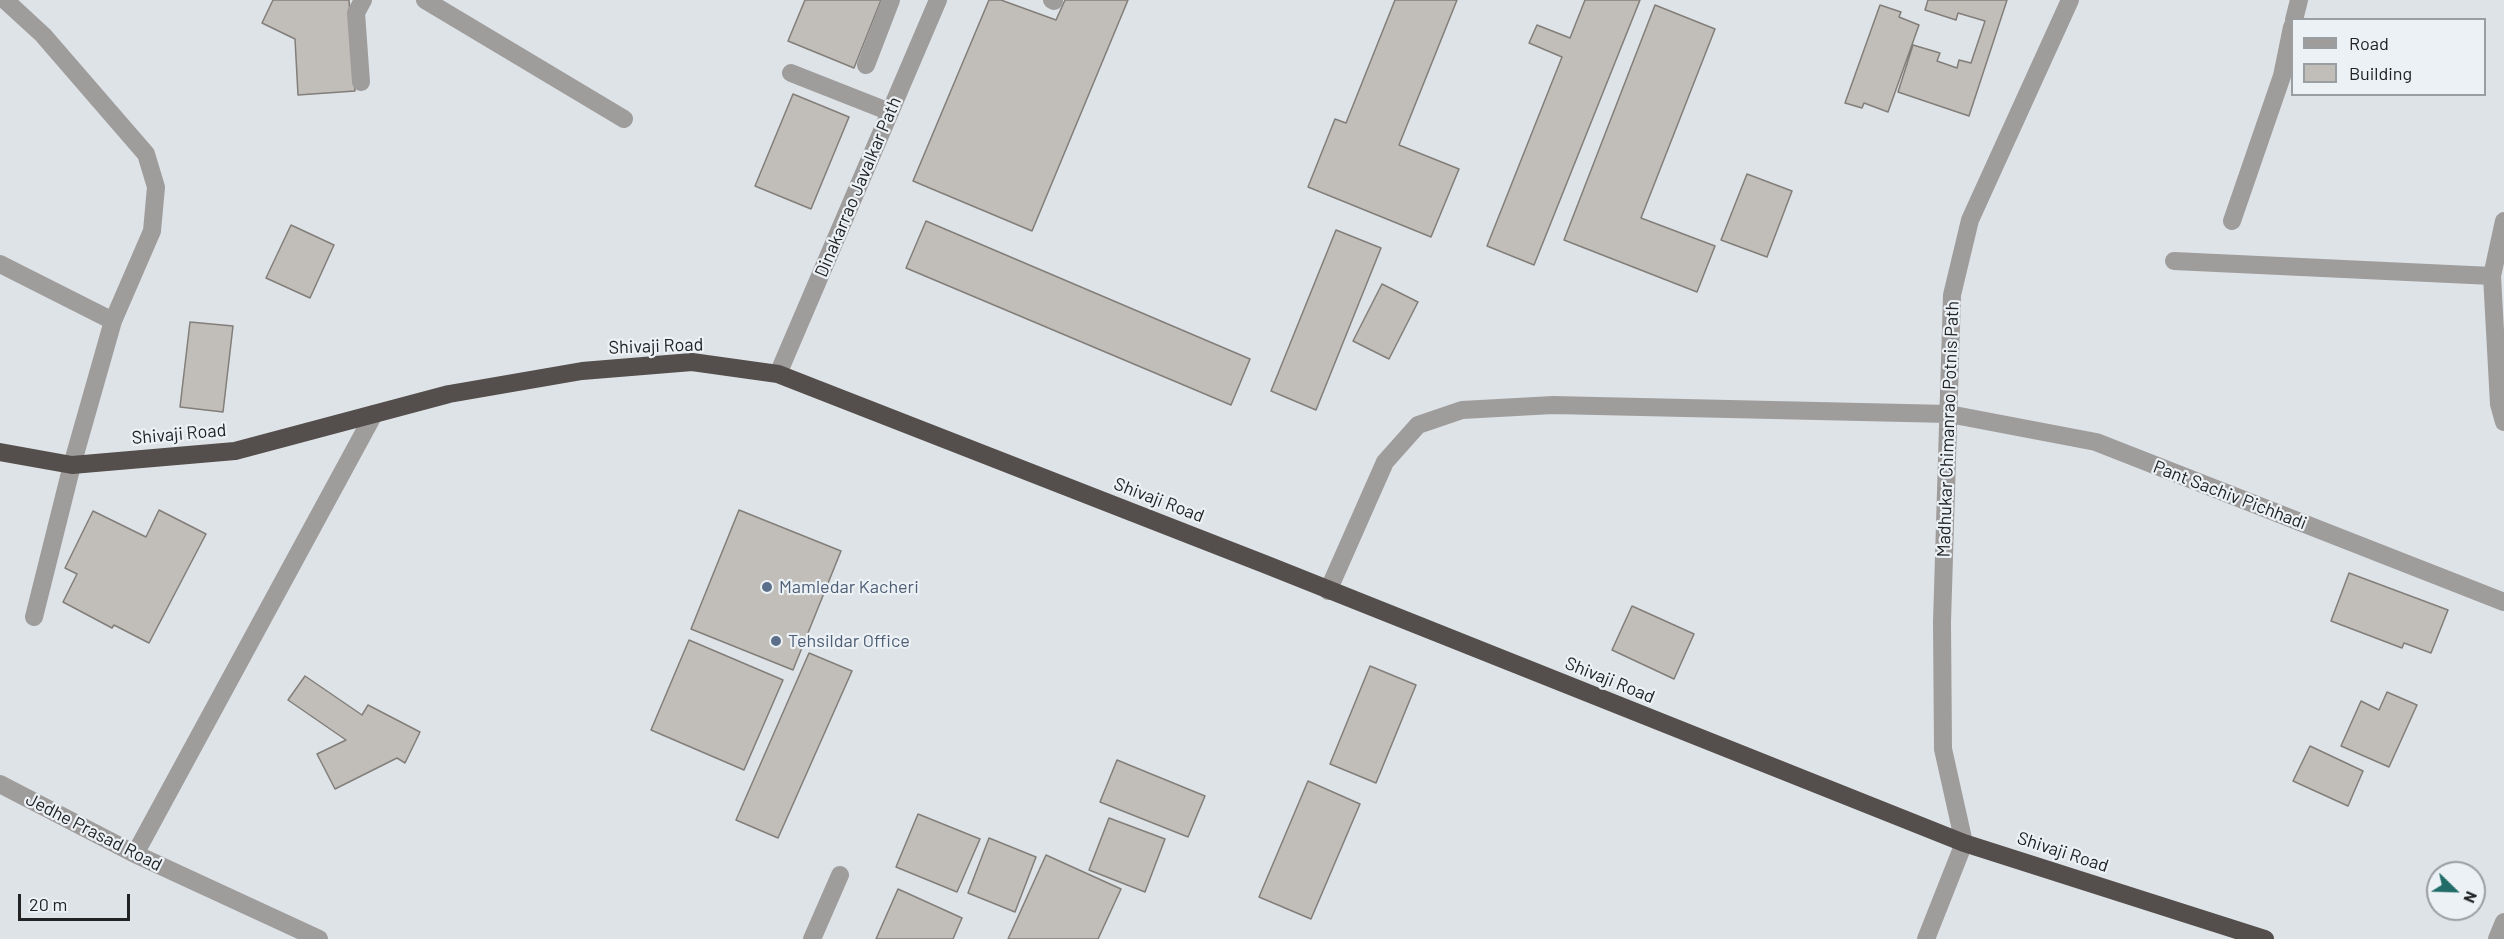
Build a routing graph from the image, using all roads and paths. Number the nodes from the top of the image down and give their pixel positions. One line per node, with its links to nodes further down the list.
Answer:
1 (5, 0): 20 (street)
2 (363, 0): 12 (street)
3 (425, 0): 14 (street)
4 (891, 0): 10 (street)
5 (938, 0): 13 (street, Dinakarrao Javalkar Path)
6 (2070, 0): 23 (street, Madhukar Chimanrao Potnis Path)
7 (2299, 0): 8 (street)
8 (2294, 18)
9 (2291, 32): 15 (street)
10 (866, 65)
11 (791, 73): 13 (street)
12 (361, 82)
13 (890, 112): 21 (street, Dinakarrao Javalkar Path)
14 (624, 118)
15 (2232, 221)
16 (2504, 221): 19 (street)
17 (2174, 261): 19 (street)
18 (0, 264): 20 (street)
19 (2492, 276): 24 (street)
20 (113, 321): 26 (street)
21 (778, 374): 22 (highway, Shivaji Road); 27 (highway, Shivaji Road)
22 (374, 414): 26 (highway, Shivaji Road); 32 (street)
23 (1949, 414): 27 (street, Pant Sachiv Pichhadi); 28 (street, Pant Sachiv Pichhadi); 31 (street, Madhukar Chimanrao Potnis Path)
24 (2504, 422)
25 (0, 452): 26 (highway, Shivaji Road)
26 (72, 465): 29 (street)
27 (1328, 591): 31 (highway, Shivaji Road)
28 (2504, 602)
29 (33, 616)
30 (0, 784): 32 (street, Jedhe Prasad Road)
31 (1964, 843): 37 (street); 38 (highway, Shivaji Road)
32 (135, 854): 35 (street, Jedhe Prasad Road)
33 (840, 874): 36 (street)
34 (2504, 922): 39 (street)
35 (319, 939)
36 (812, 939)
37 (1926, 939)
38 (2265, 939)
39 (2497, 939)

